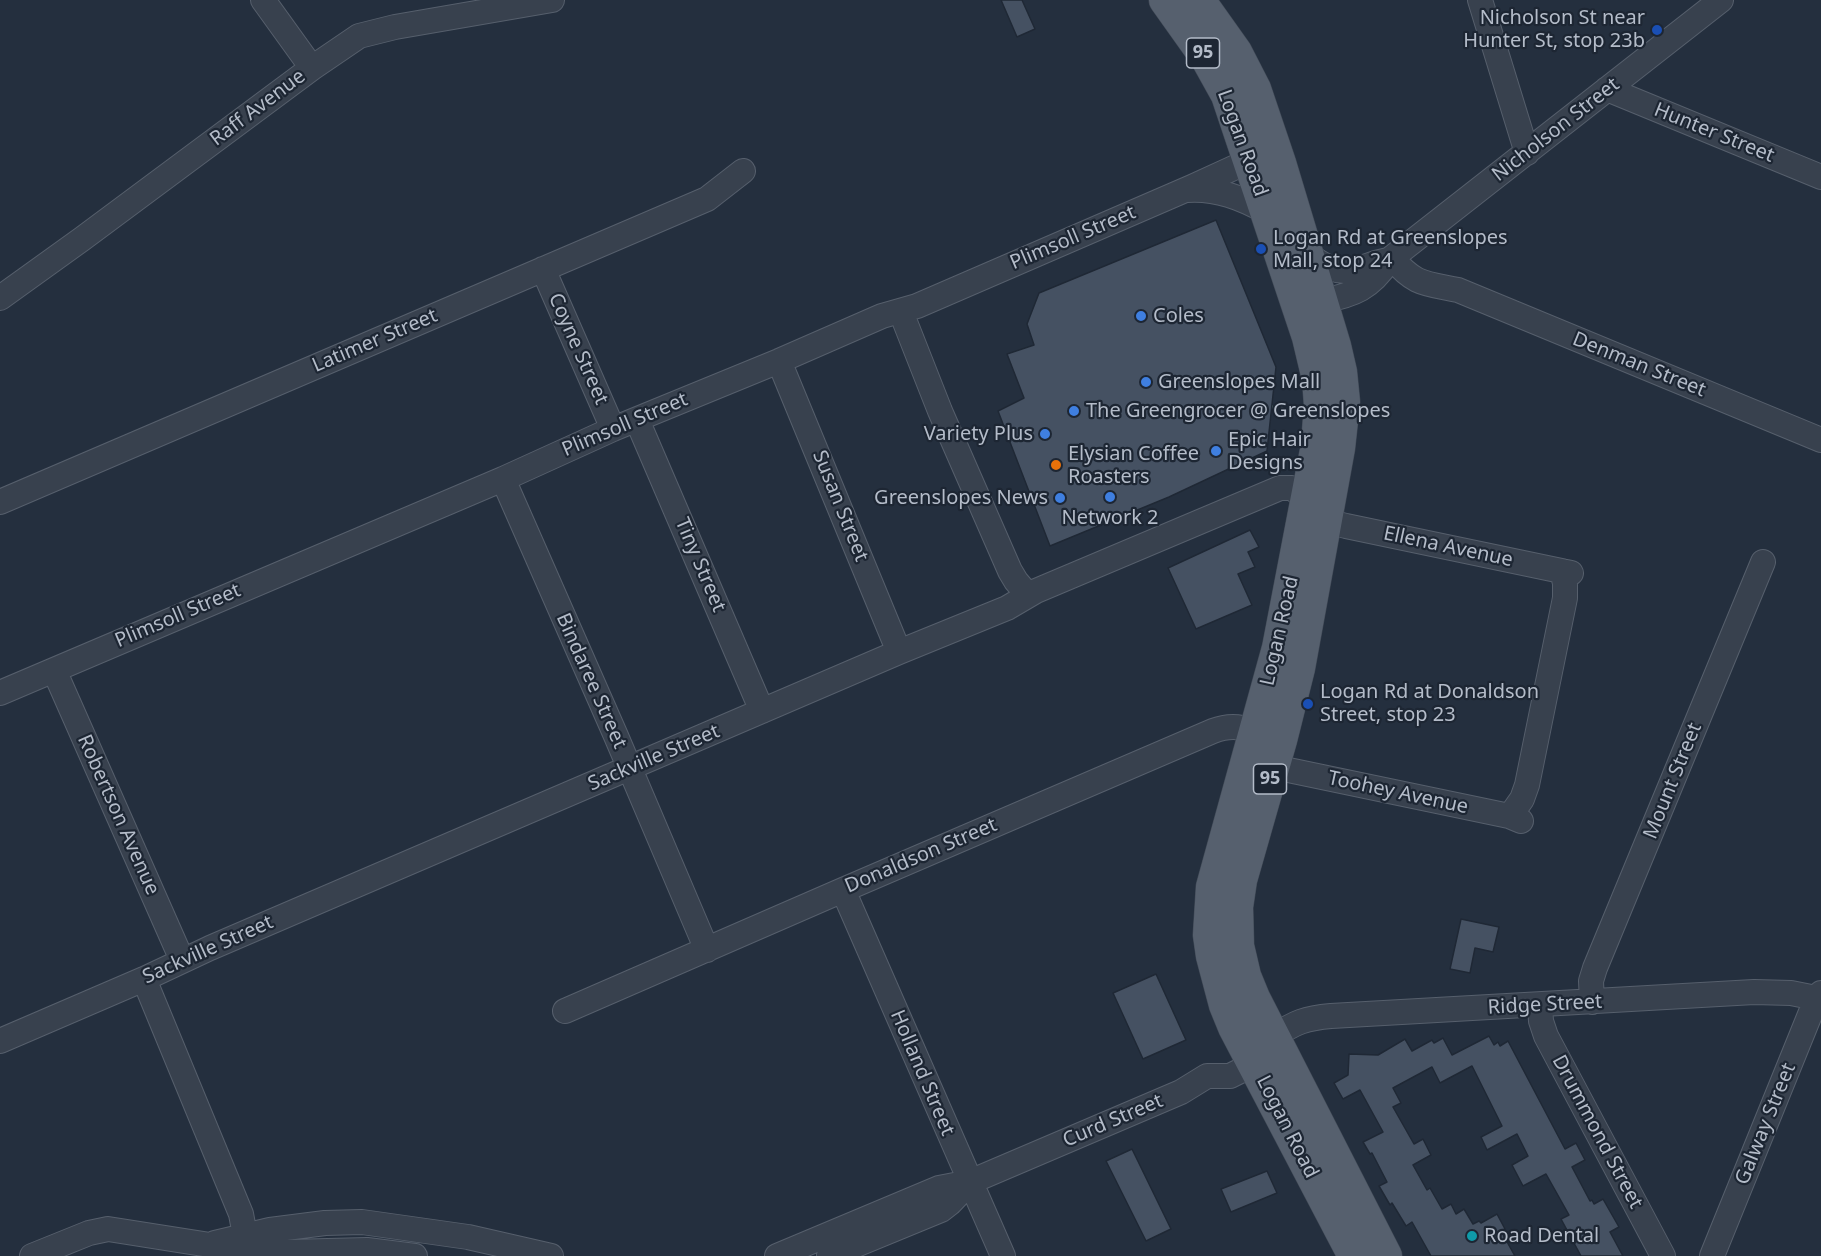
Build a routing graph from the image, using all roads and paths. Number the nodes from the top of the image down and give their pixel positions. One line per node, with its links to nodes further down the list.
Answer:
1 (263, 0): 7 (street)
2 (552, 0): 7 (street, Raff Avenue)
3 (1165, 0): 11 (main road, Logan Road / 95)
4 (1198, 0): 8 (main road, Logan Road / 95)
5 (1480, 0): 10 (street)
6 (1721, 0): 9 (street, Nicholson Street)
7 (312, 68): 19 (street, Raff Avenue)
8 (1248, 74): 11 (main road); 16 (main road, Logan Road / 95)
9 (1608, 89): 10 (street, Nicholson Street); 13 (street, Hunter Street)
10 (1527, 153): 17 (street, Nicholson Street)
11 (1249, 158): 14 (street, Plimsoll Street); 15 (main road, Logan Road / 95)
12 (743, 171): 18 (street, Latimer Street)
13 (1821, 177)
14 (1182, 191): 15 (street); 21 (street, Plimsoll Street)
15 (1267, 212): 20 (main road, Logan Road / 95)
16 (1308, 255): 17 (street, Nicholson Street); 20 (main road, Logan Road / 95)
17 (1396, 255): 20 (street, Nicholson Street); 27 (street, Denman Street)
18 (543, 269): 26 (street, Coyne Street); 29 (street, Latimer Street)
19 (0, 298)
20 (1310, 303): 30 (main road, Logan Road / 95)
21 (901, 312): 22 (street, Plimsoll Street); 32 (street)
22 (779, 361): 25 (street, Plimsoll Street); 33 (street, Susan Street)
23 (1272, 407): 24 (path)
24 (1297, 409)
25 (638, 420): 26 (street, Plimsoll Street); 36 (street, Tiny Street)
26 (613, 429): 28 (street, Plimsoll Street)
27 (1821, 440)
28 (502, 479): 34 (street, Plimsoll Street); 38 (street, Bindaree Street)
29 (0, 502)
30 (1317, 507): 32 (street, Sackville Street); 37 (main road, Logan Road / 95); 39 (street, Ellena Avenue)
31 (1763, 562): 45 (street, Mount Street)
32 (1028, 595): 33 (street, Sackville Street)
33 (900, 652): 36 (street, Sackville Street)
34 (54, 670): 35 (street, Plimsoll Street); 42 (street, Robertson Avenue)
35 (0, 693)
36 (762, 711): 38 (street, Sackville Street)
37 (1264, 750): 39 (street, Toohey Avenue); 40 (street, Donaldson Street); 48 (main road, Logan Road / 95); 50 (main road, Logan Road / 95)
38 (629, 768): 41 (street, Bindaree Street); 42 (street, Sackville Street)
39 (1515, 819)
40 (843, 890): 41 (street, Donaldson Street); 51 (street, Holland Street)
41 (707, 950): 47 (street, Donaldson Street)
42 (182, 960): 43 (street, Sackville Street)
43 (144, 979): 49 (street, Sackville Street); 52 (street)
44 (1820, 997): 45 (street, Ridge Street); 63 (street, Galway Street)
45 (1592, 1002): 46 (street, Ridge Street)
46 (1540, 1005): 48 (street, Ridge Street); 62 (street, Drummond Street)
47 (565, 1011)
48 (1274, 1037): 50 (main road); 61 (main road, Logan Road / 95)
49 (0, 1041)
50 (1254, 1064): 51 (street, Curd Street); 60 (main road, Logan Road / 95)
51 (970, 1182): 57 (street, Curd Street); 58 (street, Curd Street); 59 (street, Holland Street)
52 (247, 1244): 53 (street); 54 (street); 55 (street)
53 (489, 1252): 56 (street)
54 (32, 1256)
55 (415, 1256)
56 (551, 1256)
57 (777, 1256)
58 (829, 1256)
59 (1003, 1256)
60 (1354, 1256)
61 (1386, 1256)
62 (1663, 1256)
63 (1712, 1256)

